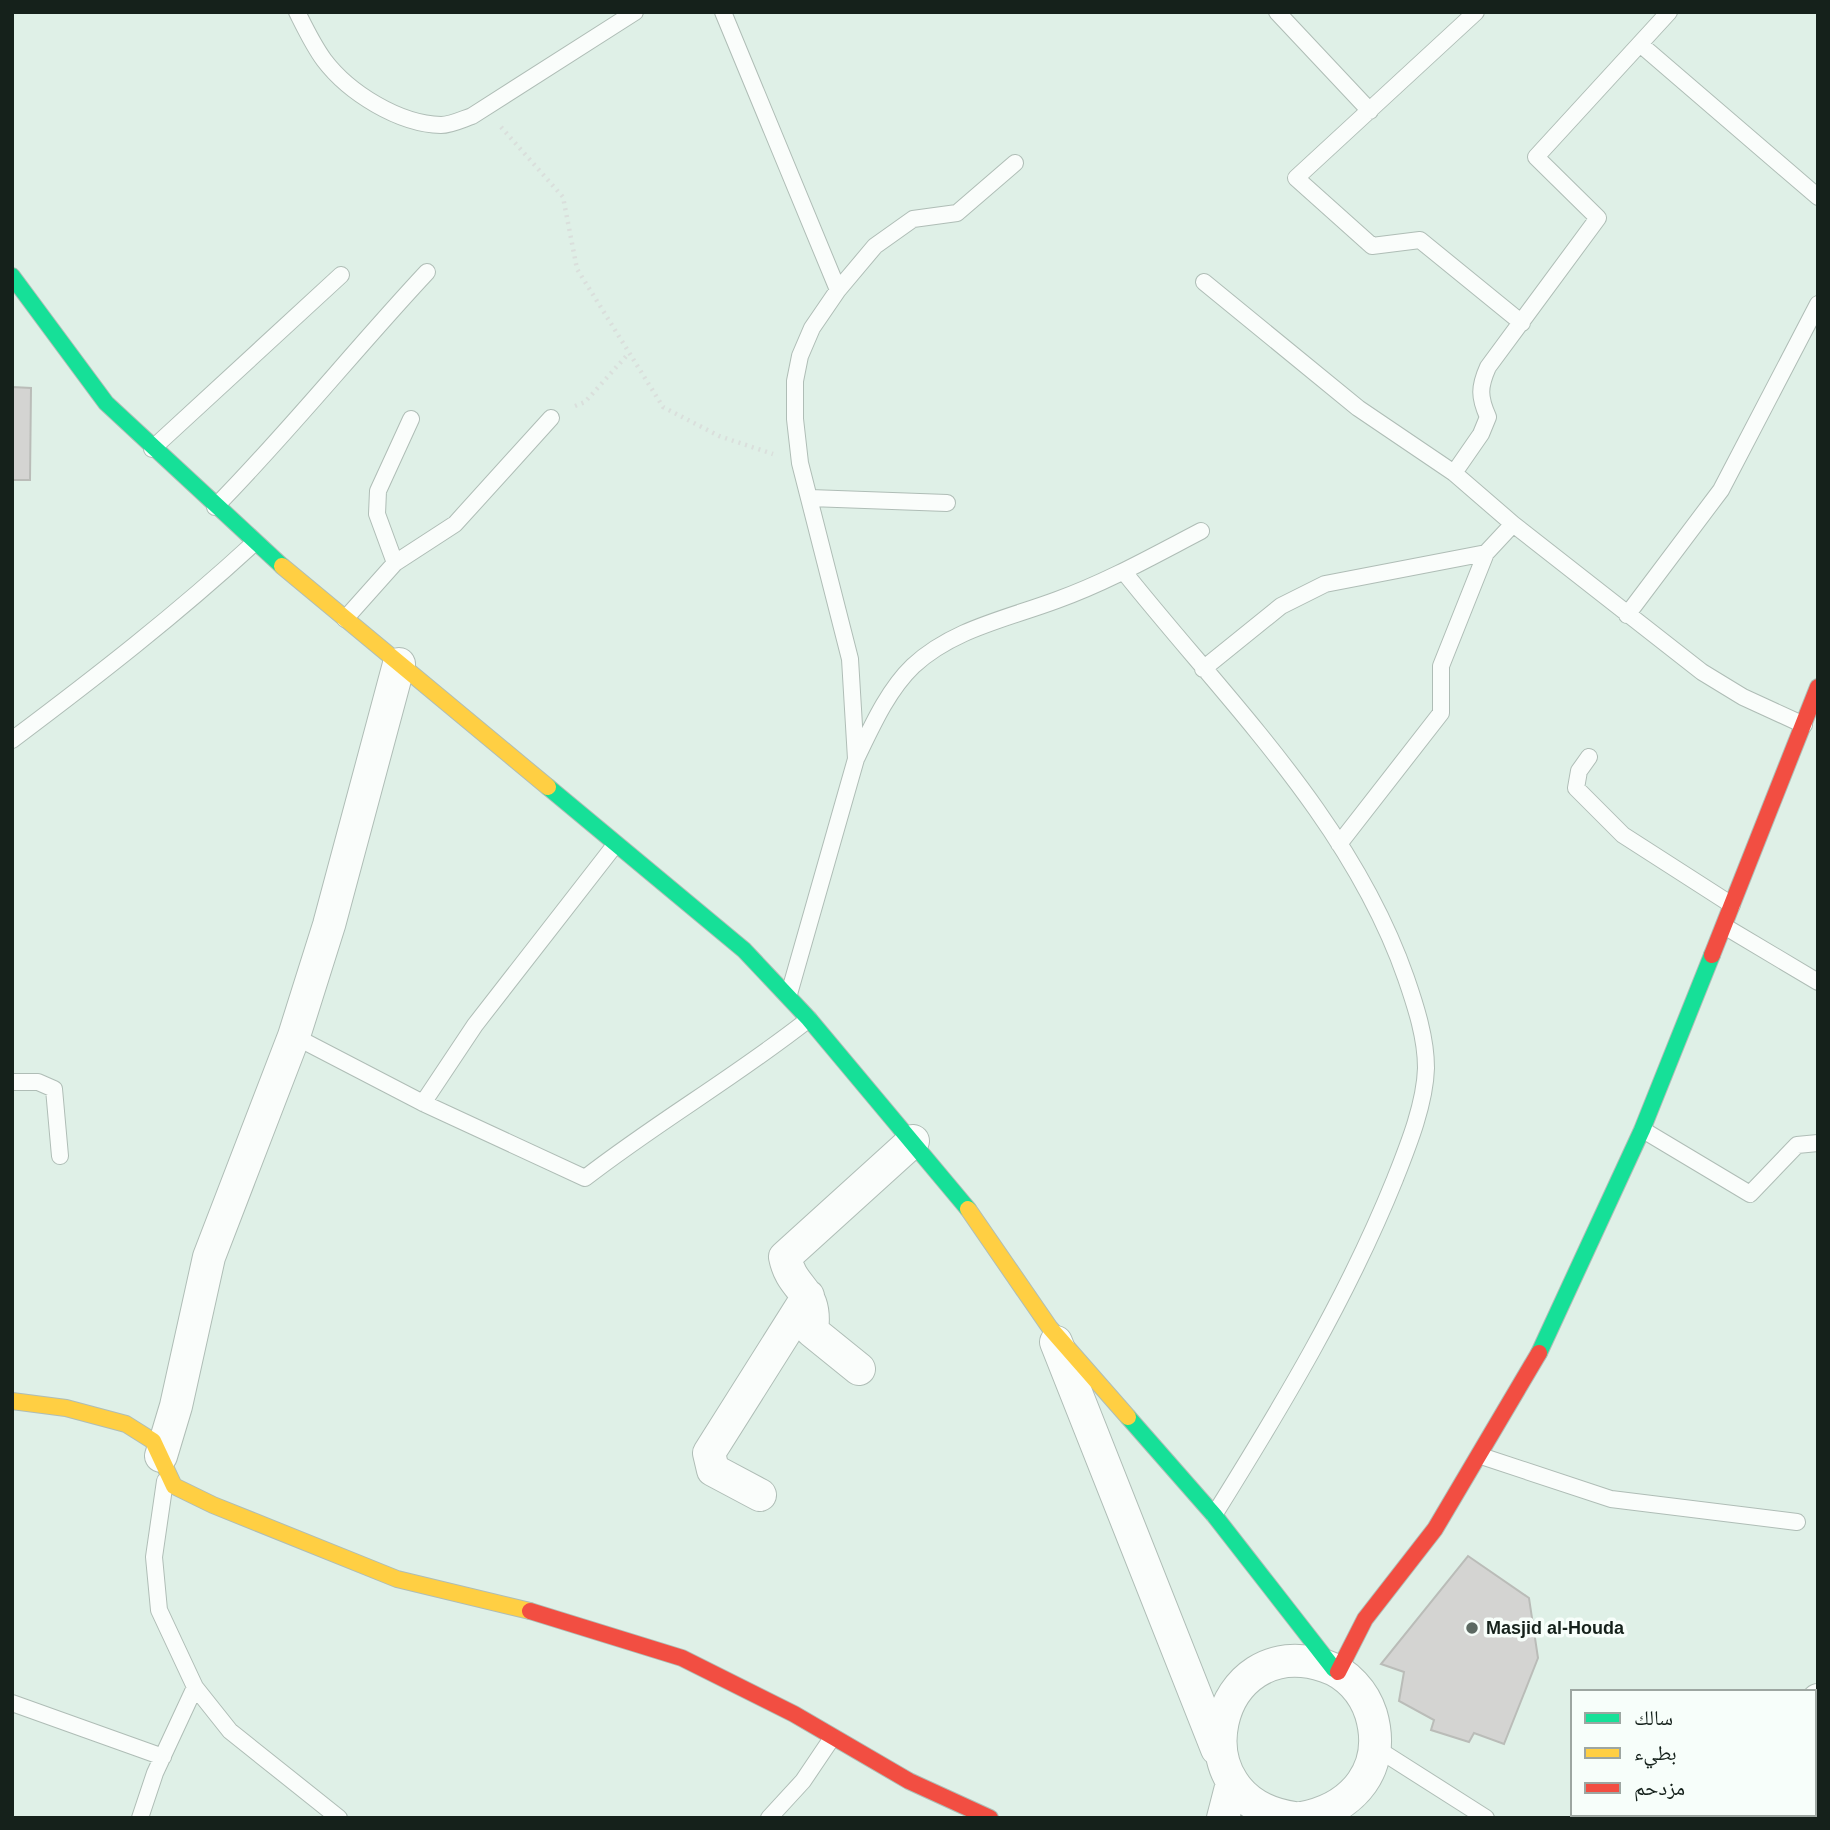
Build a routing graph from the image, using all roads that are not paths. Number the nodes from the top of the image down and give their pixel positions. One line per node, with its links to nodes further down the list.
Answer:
1 (297, 12): 2 (lane)
2 (635, 12)
3 (723, 12): 15 (lane)
4 (1278, 12): 8 (lane)
5 (1476, 12): 8 (lane)
6 (1669, 12): 7 (lane)
7 (1640, 44): 10 (lane); 17 (lane)
8 (1370, 111): 17 (lane)
9 (1015, 163): 15 (lane)
10 (1818, 197)
11 (428, 272): 24 (lane)
12 (341, 275): 20 (lane)
13 (12, 276): 20 (street)
14 (1204, 282): 21 (lane)
15 (838, 290): 22 (lane)
16 (1818, 304): 31 (lane)
17 (1522, 323): 21 (lane)
18 (551, 418): 29 (lane)
19 (411, 419): 29 (lane)
20 (152, 449): 24 (street)
21 (1454, 473): 25 (lane)
22 (810, 498): 23 (lane); 39 (lane)
23 (947, 503)
24 (215, 507): 27 (street)
25 (1513, 524): 28 (lane); 31 (lane)
26 (1200, 531): 30 (lane)
27 (254, 543): 32 (street); 37 (lane)
28 (1486, 553): 34 (lane); 40 (lane)
29 (395, 563): 32 (lane)
30 (1124, 572): 34 (lane); 39 (lane)
31 (1627, 615): 36 (lane)
32 (344, 621): 33 (street)
33 (399, 664): 41 (street); 47 (street)
34 (1203, 669): 40 (lane)
35 (1818, 687): 36 (street)
36 (1804, 724): 42 (street)
37 (12, 740)
38 (1588, 757): 42 (lane)
39 (856, 759): 45 (lane)
40 (1339, 844): 61 (lane)
41 (615, 845): 45 (street); 49 (lane)
42 (1732, 905): 43 (street)
43 (1723, 926): 44 (lane); 50 (street)
44 (1818, 982)
45 (789, 996): 46 (street)
46 (809, 1019): 49 (lane); 51 (street)
47 (294, 1036): 49 (lane); 59 (street)
48 (12, 1082): 53 (lane)
49 (423, 1103)
50 (1642, 1130): 52 (lane); 58 (street)
51 (913, 1140): 54 (street); 55 (street)
52 (1818, 1143)
53 (60, 1156)
54 (808, 1296): 56 (street); 60 (street)
55 (1050, 1328): 61 (street); 69 (street)
56 (859, 1369)
57 (12, 1401): 59 (street)
58 (1481, 1456): 62 (lane); 63 (street)
59 (163, 1465): 64 (lane); 66 (street)
60 (760, 1495)
61 (1214, 1515): 63 (street)
62 (1797, 1522)
63 (1336, 1670): 67 (street); 69 (street)
64 (195, 1688): 68 (lane); 72 (lane)
65 (12, 1703): 68 (lane)
66 (832, 1738): 73 (lane); 74 (street)
67 (1376, 1748): 70 (street); 76 (lane)
68 (163, 1757): 71 (lane)
69 (1226, 1770): 70 (street); 75 (street)
70 (1287, 1817)
71 (140, 1818)
72 (339, 1818)
73 (769, 1818)
74 (990, 1818)
75 (1223, 1818)
76 (1486, 1818)

